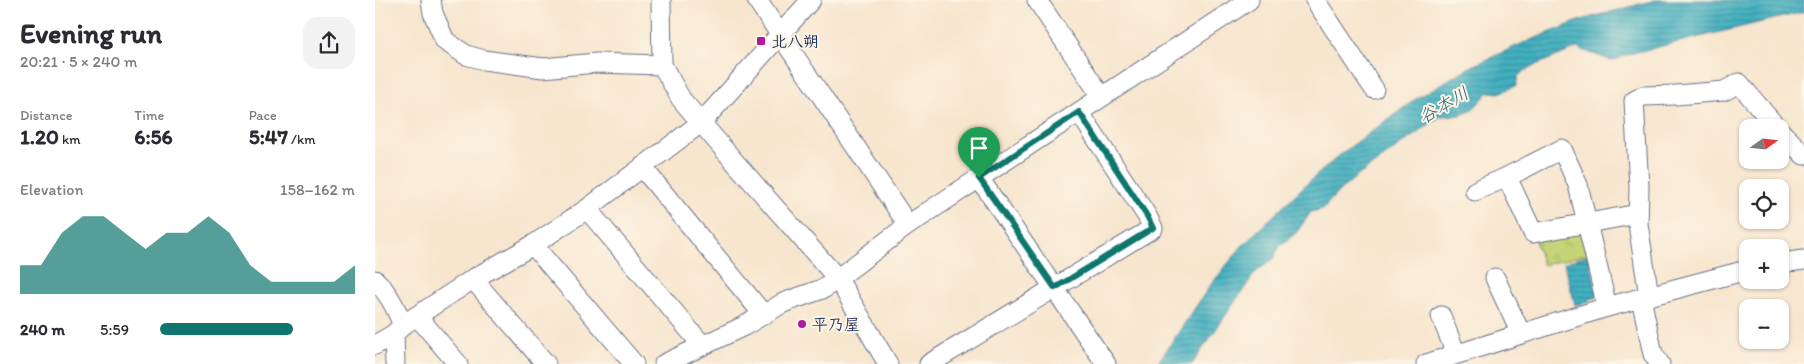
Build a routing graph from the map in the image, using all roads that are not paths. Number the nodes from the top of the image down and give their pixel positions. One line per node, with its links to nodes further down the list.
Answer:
1 (431, 0): 9 (street)
2 (661, 0): 9 (street)
3 (757, 0): 8 (street)
4 (811, 0): 8 (street)
5 (1037, 0): 11 (street)
6 (1249, 0): 11 (street)
7 (1315, 0): 10 (street)
8 (780, 34): 14 (street); 24 (street)
9 (662, 65): 14 (street)
10 (1374, 89)
11 (1101, 96): 12 (street)
12 (1079, 112): 19 (street); 33 (street)
13 (1769, 119): 22 (street)
14 (702, 122): 17 (street); 31 (street)
15 (1789, 139): 16 (street)
16 (1804, 155)
17 (642, 167): 21 (street); 36 (street)
18 (1507, 177): 20 (street); 23 (street); 23 (street)
19 (979, 178): 24 (street); 33 (street)
20 (1475, 191)
21 (587, 209): 25 (street); 41 (street)
22 (1638, 214): 23 (street); 34 (street)
23 (1588, 224): 35 (street)
24 (908, 225): 31 (street)
25 (533, 245): 30 (street); 46 (street)
26 (1804, 260): 27 (street)
27 (1789, 262)
28 (1739, 272): 34 (street)
29 (1495, 278): 39 (street)
30 (473, 279): 38 (street); 45 (street)
31 (838, 279): 36 (street); 48 (street)
32 (375, 280): 38 (street)
33 (1055, 288): 49 (street); 50 (street)
34 (1645, 297): 35 (street); 52 (street)
35 (1607, 307): 39 (street)
36 (763, 314): 41 (street)
37 (1441, 316): 42 (street)
38 (405, 325): 40 (street); 43 (street); 44 (street)
39 (1521, 334): 42 (street)
40 (375, 345)
41 (702, 345): 47 (street)
42 (1456, 354): 51 (street)
43 (395, 364)
44 (458, 364)
45 (546, 364)
46 (633, 364)
47 (665, 364)
48 (888, 364)
49 (929, 364)
50 (1106, 364)
51 (1426, 364)
52 (1660, 364)

